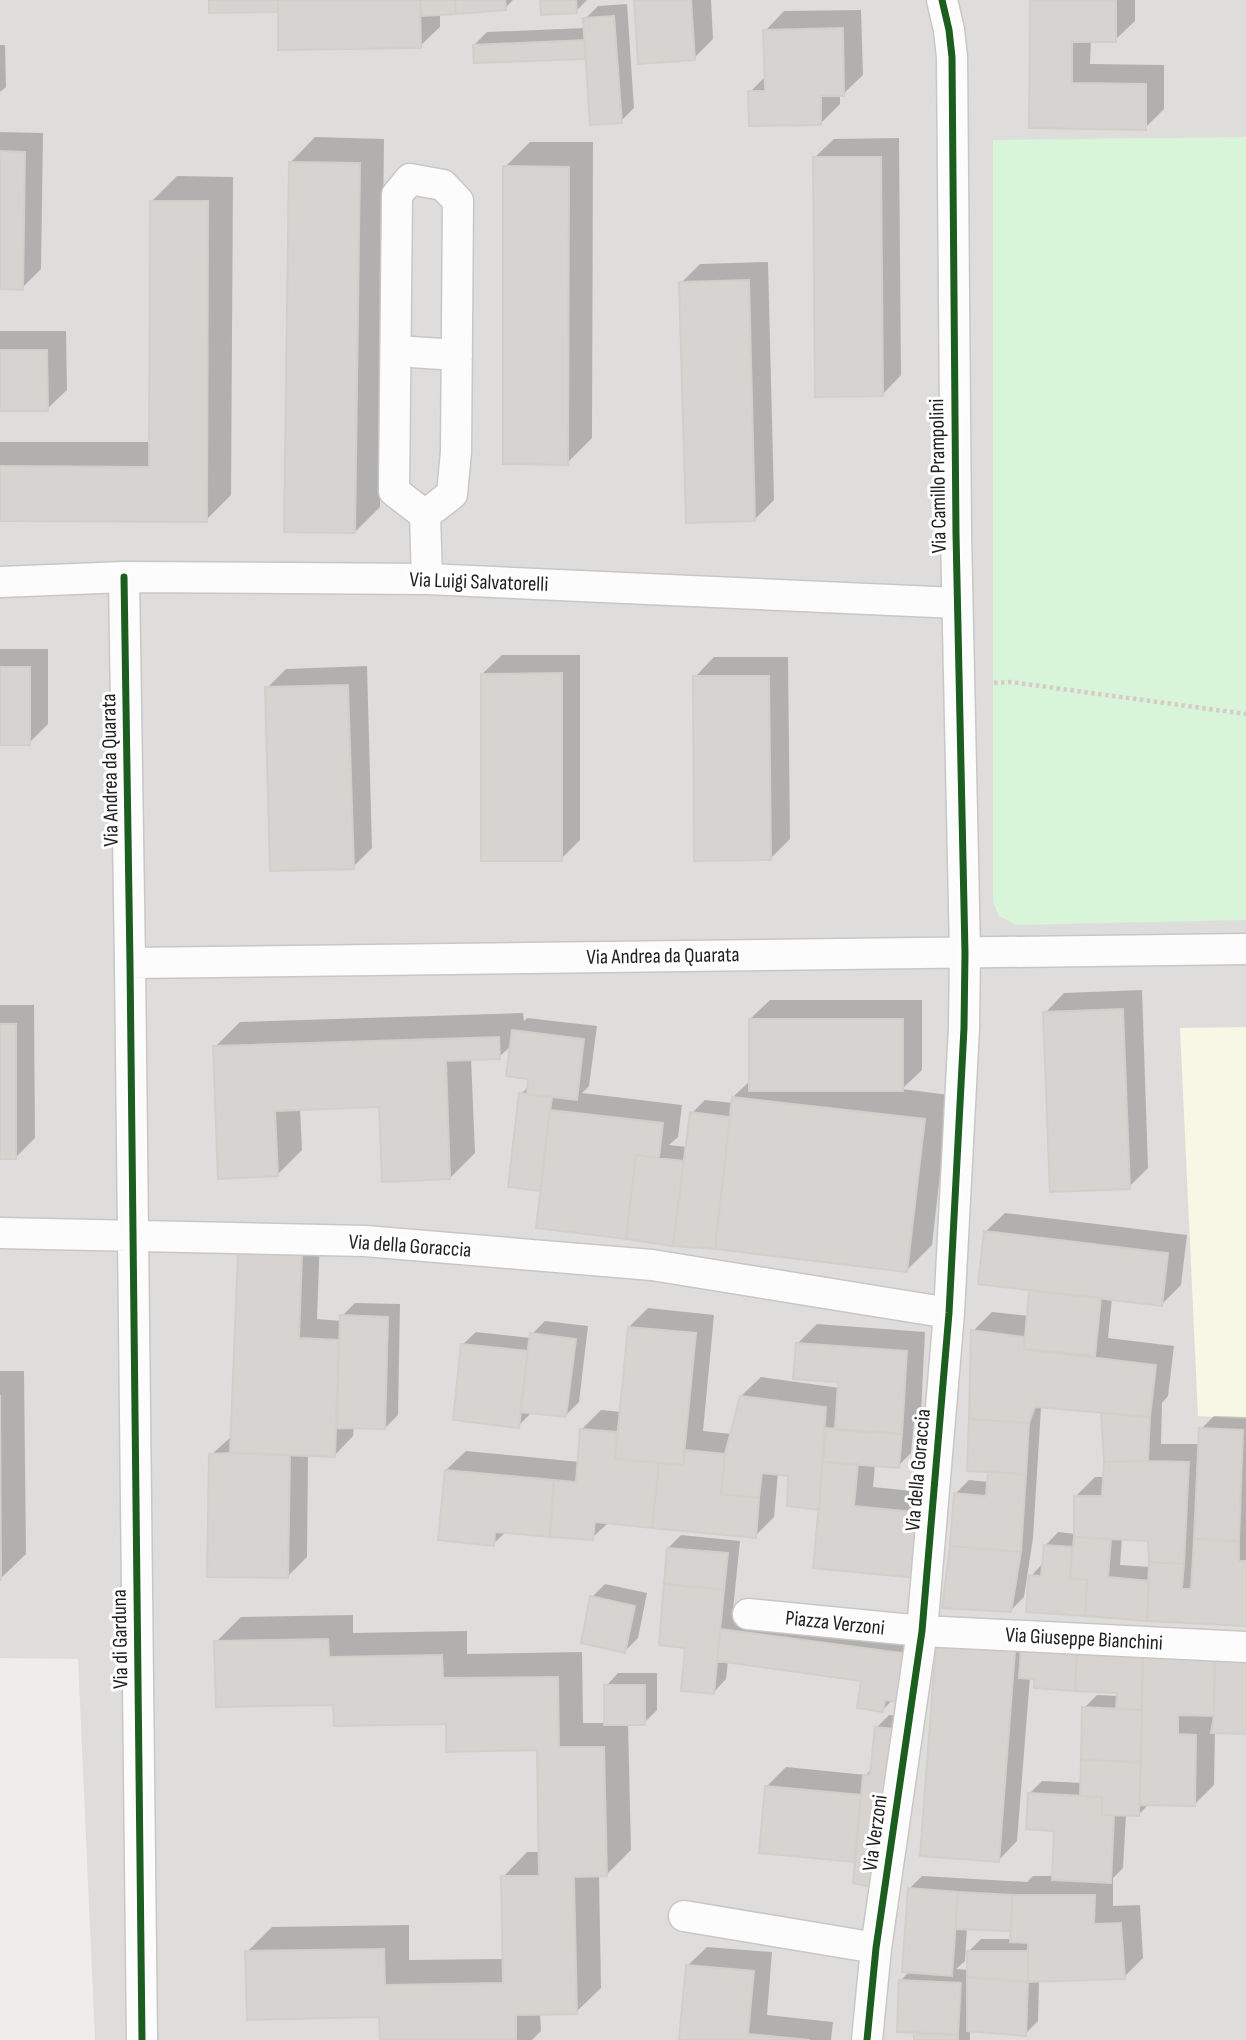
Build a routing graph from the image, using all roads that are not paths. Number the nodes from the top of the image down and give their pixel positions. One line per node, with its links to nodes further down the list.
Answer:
1 (942, 0): 8 (street, Via Camillo Prampolini)
2 (396, 351): 3 (street); 3 (street); 4 (street)
3 (457, 355): 4 (street)
4 (425, 515): 6 (street)
5 (124, 577): 6 (street, Via Luigi Salvatorelli); 7 (street, Via Luigi Salvatorelli); 11 (street, Via Andrea da Quarata)
6 (427, 579): 8 (street, Via Luigi Salvatorelli)
7 (0, 582)
8 (957, 603): 10 (street, Via Camillo Prampolini)
9 (1246, 949): 10 (street, Via Andrea da Quarata)
10 (965, 953): 11 (street, Via Andrea da Quarata); 14 (street, Via Camillo Prampolini)
11 (130, 963): 13 (street, Via di Garduna)
12 (0, 1233): 13 (street, Via della Goraccia)
13 (134, 1238): 14 (street, Via della Goraccia); 20 (street, Via di Garduna)
14 (949, 1312): 16 (street, Via della Goraccia)
15 (748, 1614): 16 (street, Piazza Verzoni)
16 (922, 1631): 17 (street, Via Giuseppe Bianchini); 19 (street, Via Verzoni)
17 (1246, 1647)
18 (684, 1916): 19 (street)
19 (876, 1948): 21 (street, Via Verzoni)
20 (142, 2040)
21 (867, 2040)

